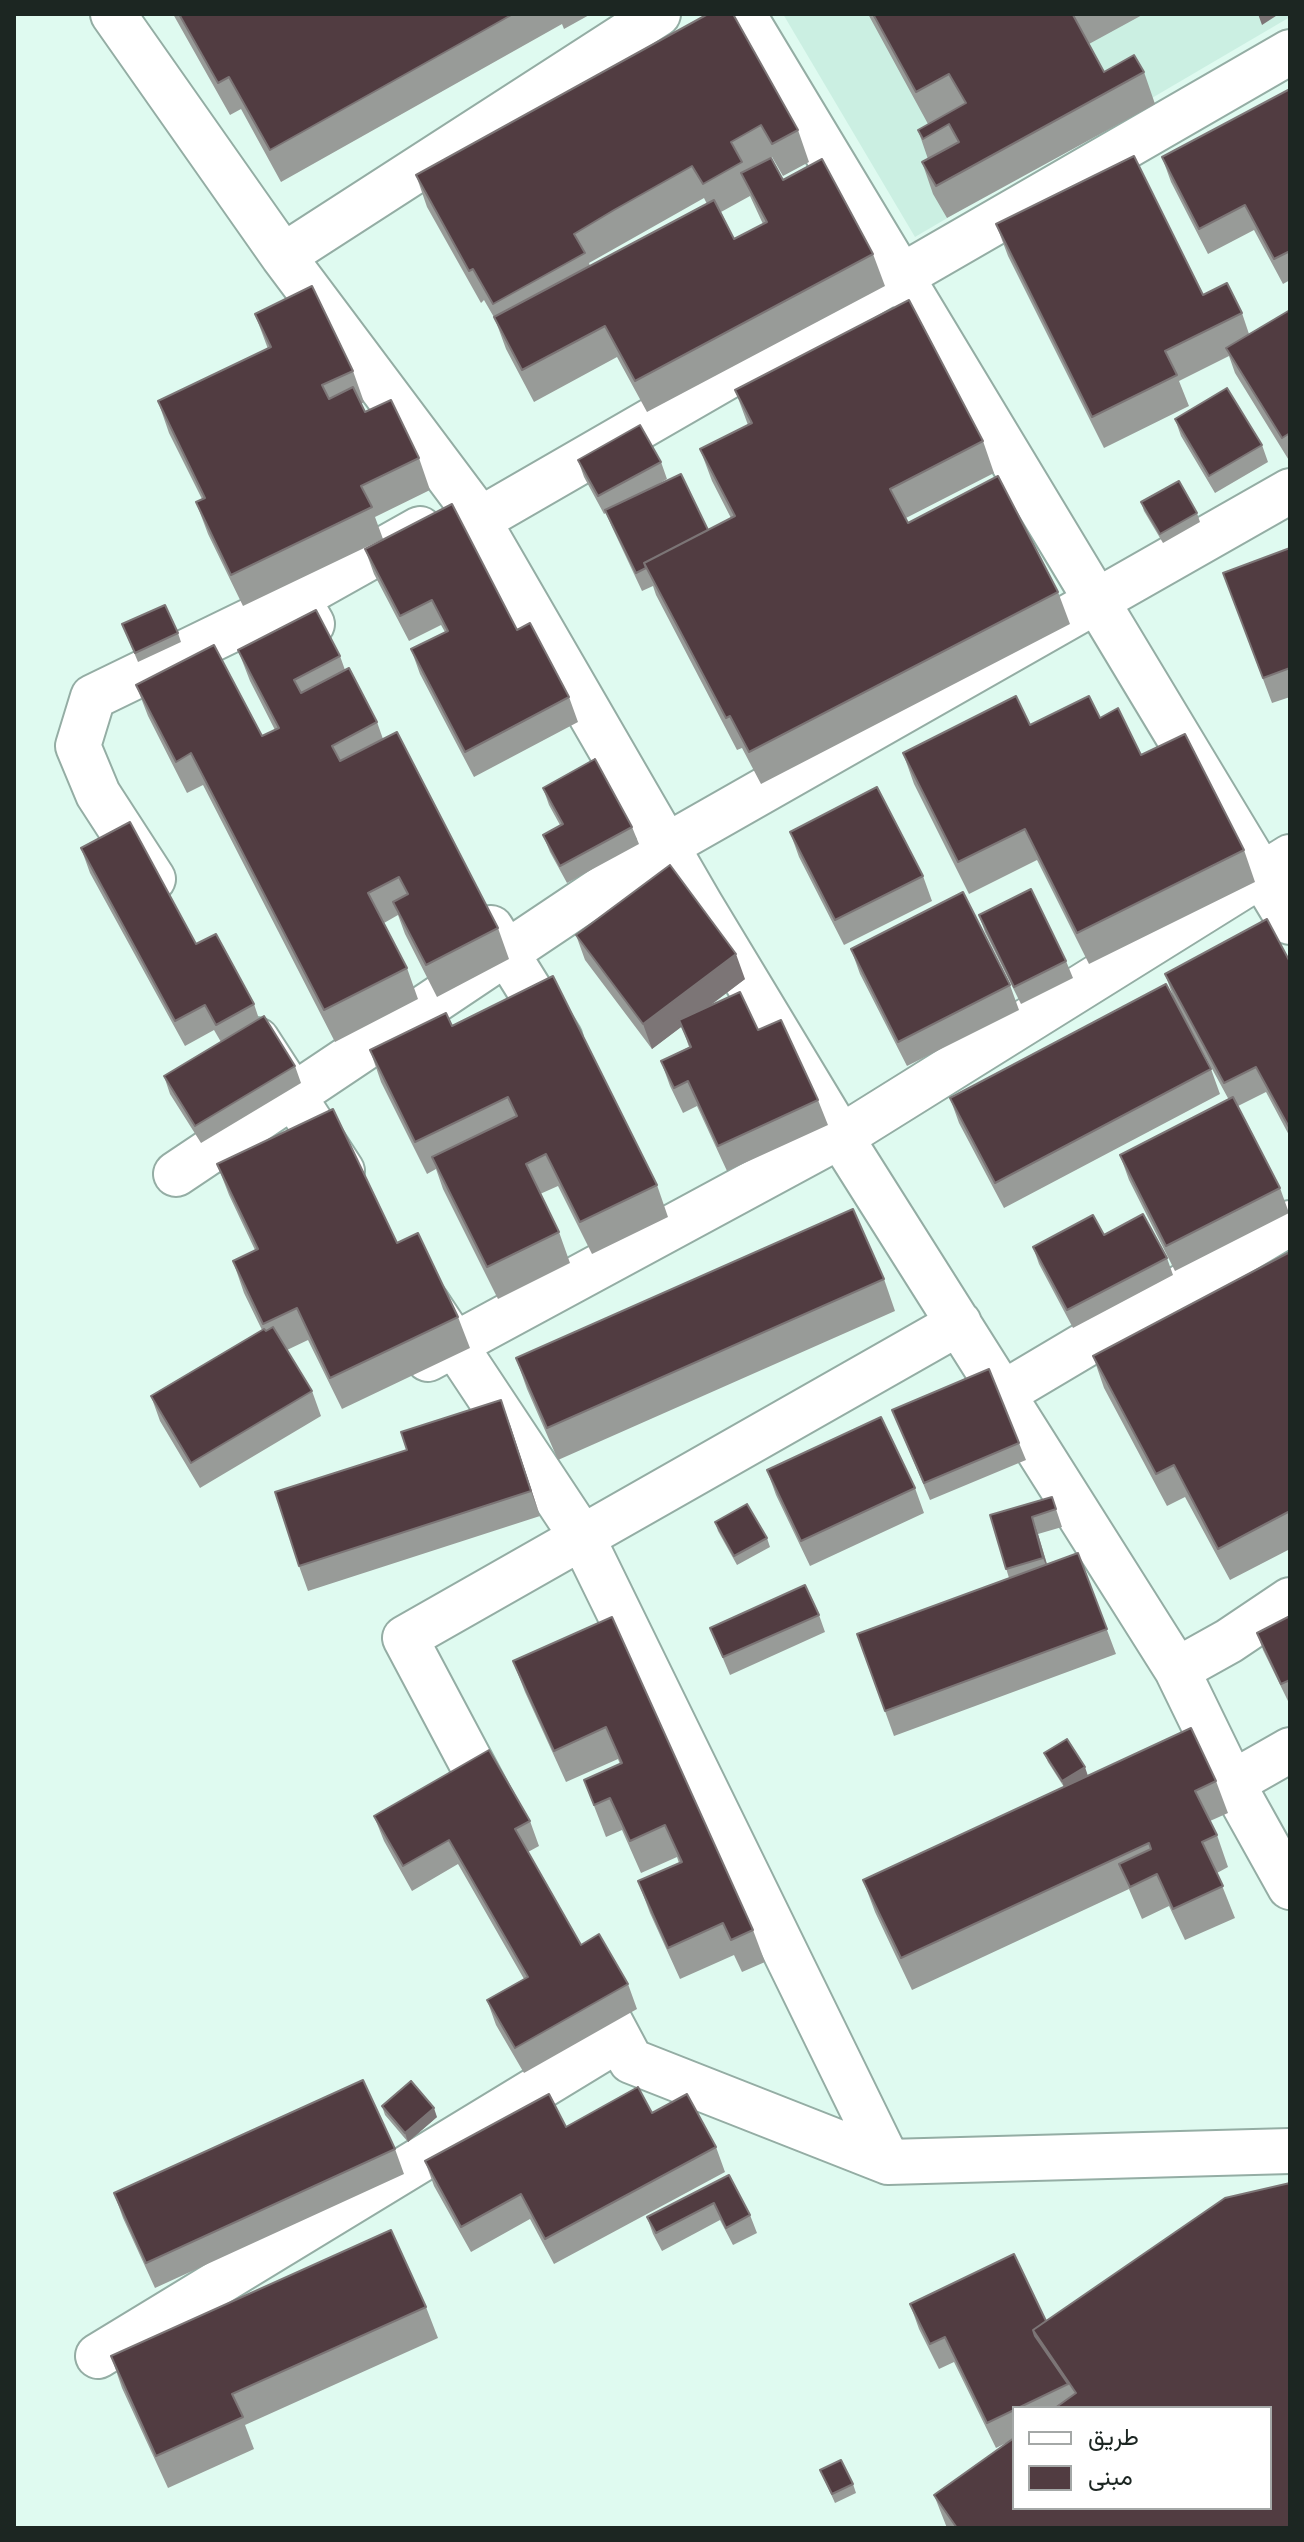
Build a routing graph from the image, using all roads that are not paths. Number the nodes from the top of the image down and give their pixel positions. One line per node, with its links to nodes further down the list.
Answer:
1 (113, 14): 5 (street)
2 (658, 14): 5 (street)
3 (743, 14): 6 (street)
4 (1290, 52): 6 (street)
5 (283, 256): 8 (street)
6 (900, 275): 8 (street); 10 (street)
7 (1290, 491): 10 (street)
8 (473, 512): 9 (street); 12 (street)
9 (297, 598): 11 (street); 15 (street)
10 (1096, 601): 12 (street); 13 (street)
11 (329, 652)
12 (666, 846): 17 (street); 21 (street)
13 (1276, 866): 16 (street); 21 (street)
14 (474, 899): 17 (street)
15 (174, 912)
16 (1290, 922)
17 (506, 953): 19 (street); 20 (street)
18 (234, 1004): 20 (street)
19 (582, 1075)
20 (293, 1096): 22 (street); 23 (street)
21 (840, 1136): 26 (street); 27 (street)
22 (176, 1174)
23 (361, 1201)
24 (1290, 1223): 29 (street)
25 (403, 1266): 27 (street)
26 (959, 1323): 29 (street); 30 (street)
27 (454, 1345): 28 (street); 30 (street)
28 (398, 1375)
29 (1002, 1394): 32 (street)
30 (582, 1537): 35 (street); 40 (street)
31 (1290, 1600): 32 (street)
32 (1177, 1670): 34 (street)
33 (1290, 1750): 34 (street)
34 (1232, 1783): 36 (street)
35 (516, 1845)
36 (1290, 1887)
37 (567, 1942): 38 (street)
38 (619, 2039): 40 (street); 41 (street)
39 (1290, 2151): 40 (street)
40 (888, 2162)
41 (98, 2356)

